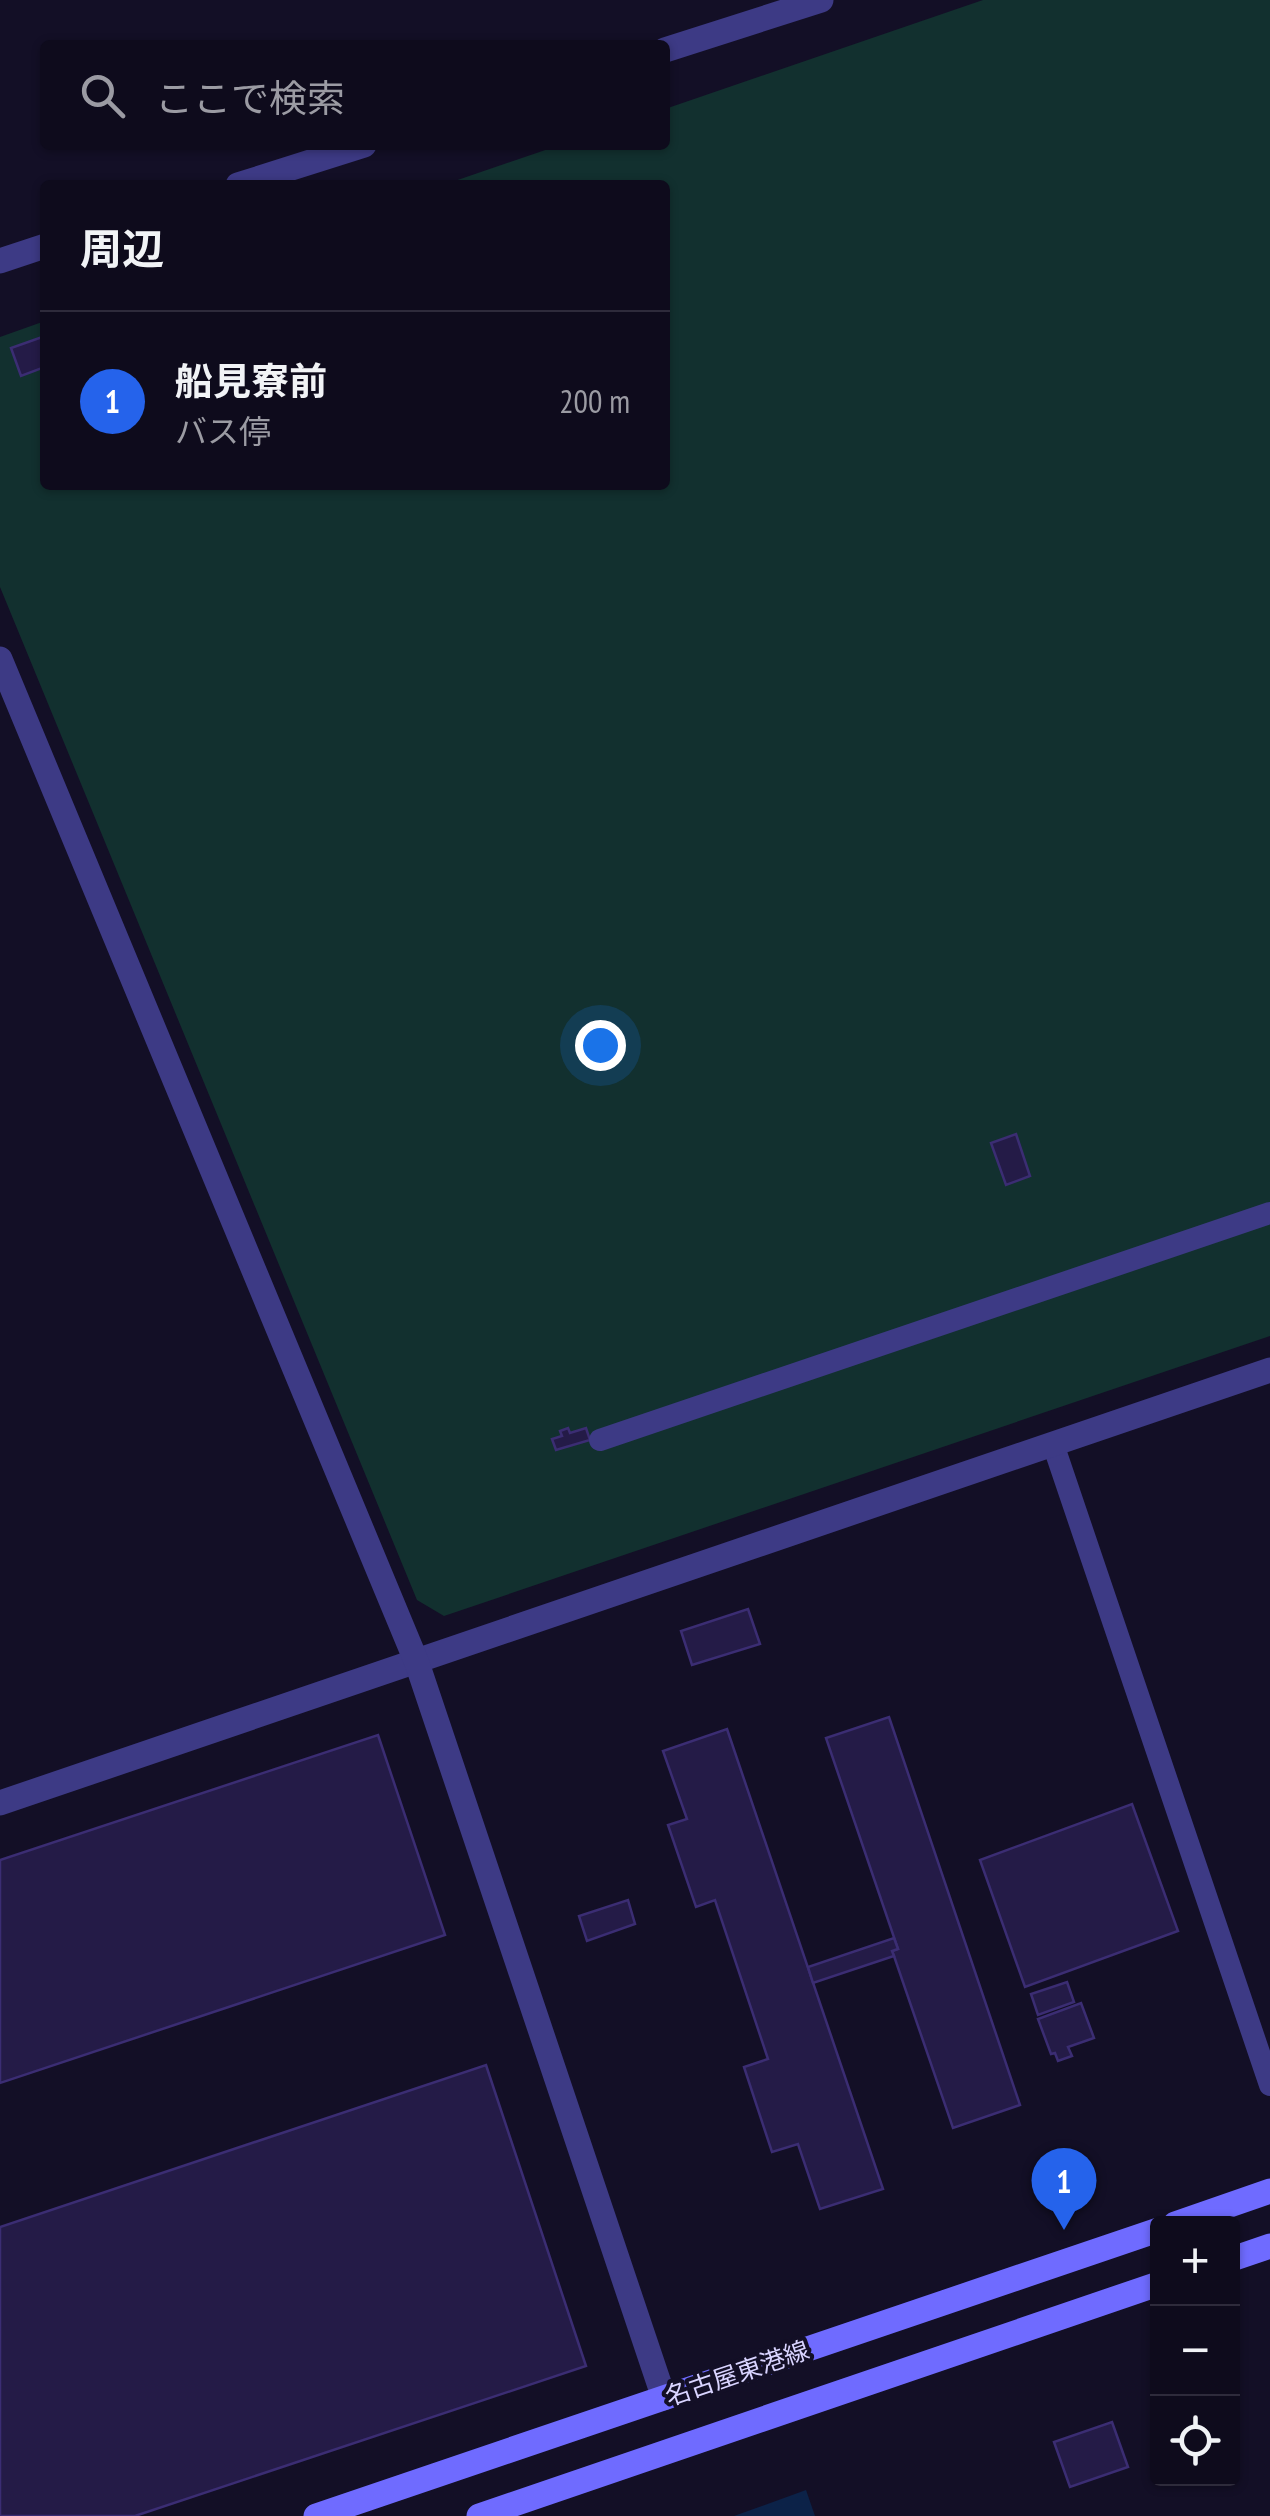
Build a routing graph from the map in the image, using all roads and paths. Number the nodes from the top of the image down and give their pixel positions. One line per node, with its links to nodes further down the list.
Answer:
1 (821, 0): 2 (street)
2 (670, 48)
3 (348, 150): 4 (street)
4 (254, 180)
5 (40, 248): 6 (street)
6 (0, 260)
7 (0, 659): 12 (street)
8 (1270, 1214): 10 (lane)
9 (1270, 1370): 11 (street)
10 (600, 1440)
11 (1053, 1444): 12 (street); 14 (lane)
12 (418, 1663): 13 (street); 21 (street)
13 (0, 1804)
14 (1270, 2085)
15 (1270, 2191): 16 (main road)
16 (1198, 2216)
17 (1150, 2233): 21 (main road, 名古屋東港線)
18 (1270, 2246): 19 (main road)
19 (1240, 2255)
20 (1150, 2287): 23 (main road, 名古屋東港線)
21 (664, 2398): 22 (main road, 名古屋東港線)
22 (316, 2516)
23 (479, 2516)

